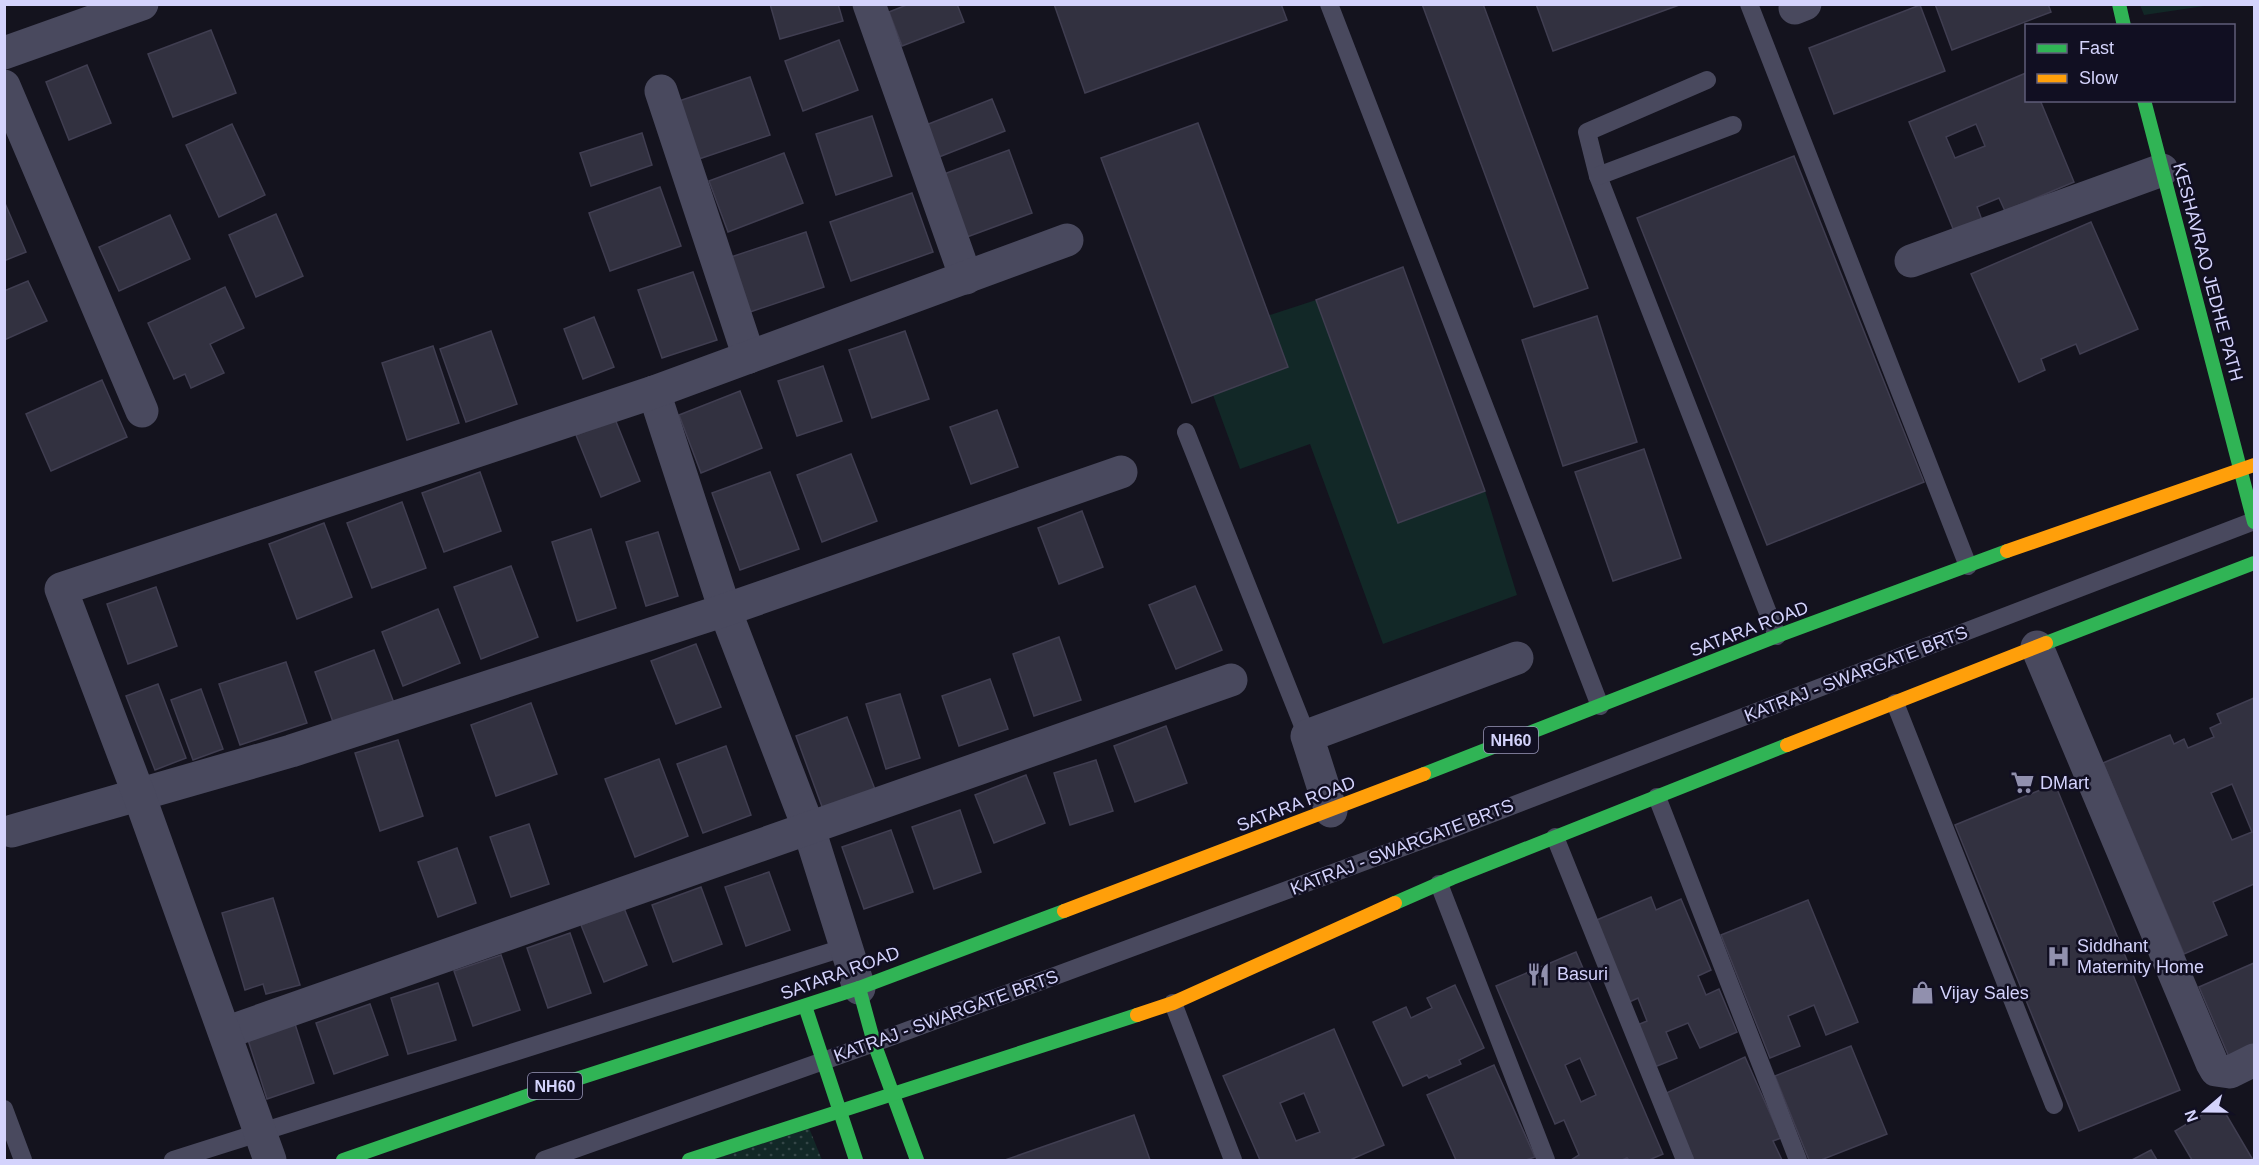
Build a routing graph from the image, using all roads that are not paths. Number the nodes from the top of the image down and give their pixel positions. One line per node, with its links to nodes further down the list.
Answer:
1 (142, 4): 7 (street)
2 (869, 4): 17 (street)
3 (1329, 4): 33 (lane)
4 (1749, 4): 26 (lane)
5 (2119, 4): 6 (main road)
6 (2124, 24)
7 (4, 53)
8 (1707, 80): 14 (lane)
9 (4, 86): 20 (street)
10 (661, 91): 18 (street)
11 (2145, 102): 13 (main road, KESHAVRAO JEDHE PATH)
12 (1732, 125): 14 (lane)
13 (2162, 170): 16 (street); 22 (main road, KESHAVRAO JEDHE PATH)
14 (1598, 176): 28 (lane)
15 (1067, 240): 17 (street)
16 (1911, 261)
17 (966, 278): 18 (street)
18 (749, 357): 19 (street)
19 (654, 392): 27 (street); 35 (street)
20 (142, 411)
21 (1186, 432): 34 (lane)
22 (2248, 467): 24 (main road, KESHAVRAO JEDHE PATH); 26 (main road, SATARA ROAD / NH60)
23 (1121, 472): 27 (street)
24 (2254, 521): 47 (lane, KATRAJ - SWARGATE BRTS)
25 (2254, 563): 29 (main road)
26 (1968, 566): 28 (main road, SATARA ROAD / NH60)
27 (724, 610): 35 (street); 38 (street)
28 (1778, 636): 33 (main road, SATARA ROAD / NH60)
29 (2037, 647): 32 (main road); 48 (street)
30 (1517, 658): 34 (street)
31 (1231, 680): 38 (street)
32 (1895, 703): 36 (main road); 51 (lane)
33 (1600, 706): 37 (main road, SATARA ROAD / NH60)
34 (1307, 736): 37 (street)
35 (139, 795): 39 (street); 46 (street)
36 (1657, 797): 40 (main road); 65 (lane)
37 (1331, 811): 43 (main road, SATARA ROAD / NH60)
38 (809, 829): 42 (street); 46 (street)
39 (12, 831)
40 (1555, 837): 41 (main road); 64 (lane)
41 (1439, 884): 44 (main road); 63 (lane)
42 (846, 947): 43 (street); 54 (lane)
43 (859, 988): 45 (main road, SATARA ROAD / NH60); 47 (main road)
44 (1173, 1003): 50 (main road); 62 (lane)
45 (805, 1006): 49 (main road); 57 (main road, SATARA ROAD / NH60)
46 (225, 1033): 54 (street)
47 (874, 1043): 49 (lane, KATRAJ - SWARGATE BRTS); 50 (main road)
48 (2254, 1060)
49 (822, 1061): 53 (main road); 58 (lane, KATRAJ - SWARGATE BRTS)
50 (894, 1094): 53 (main road); 61 (main road)
51 (2054, 1105)
52 (4, 1109): 55 (lane)
53 (839, 1113): 59 (main road); 60 (main road)
54 (266, 1147): 56 (lane)
55 (23, 1161)
56 (173, 1161)
57 (343, 1161)
58 (544, 1161)
59 (689, 1161)
60 (856, 1161)
61 (916, 1161)
62 (1233, 1161)
63 (1546, 1161)
64 (1685, 1161)
65 (1798, 1161)

